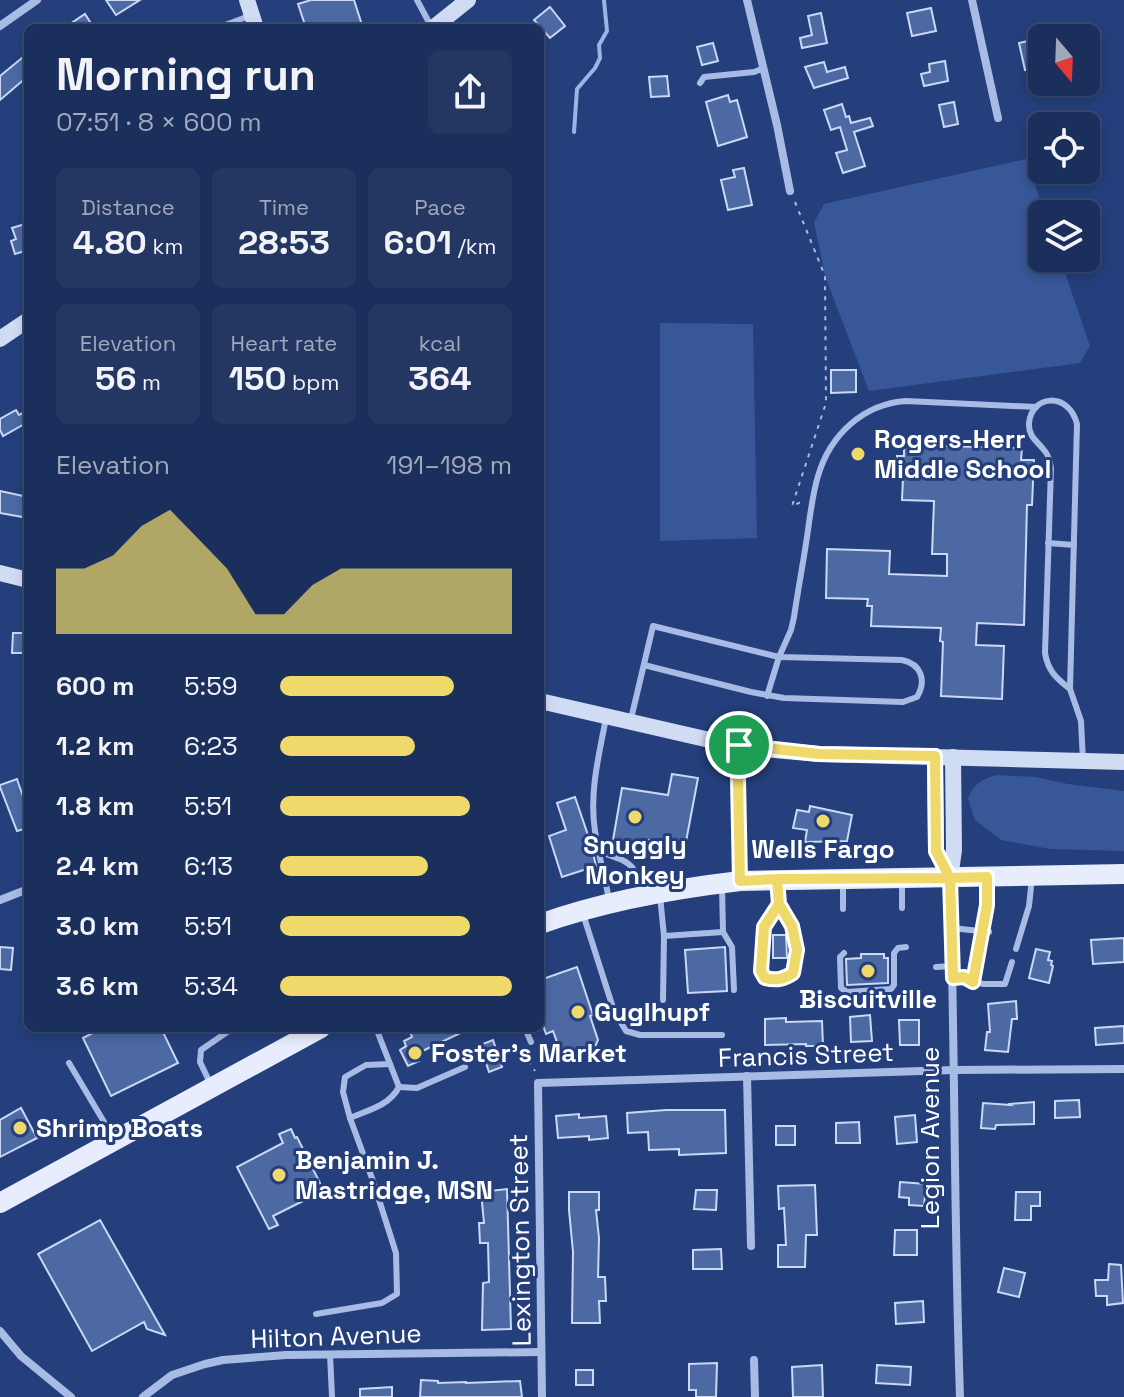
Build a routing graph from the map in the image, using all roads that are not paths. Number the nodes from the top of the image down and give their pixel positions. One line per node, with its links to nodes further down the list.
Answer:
1 (37, 0): 10 (street)
2 (417, 0): 8 (lane)
3 (468, 0): 9 (street)
4 (747, 0): 11 (street)
5 (972, 0): 13 (street)
6 (252, 14): 7 (lane)
7 (227, 24)
8 (430, 24)
9 (437, 24)
10 (0, 26)
11 (764, 68): 12 (lane); 14 (street)
12 (700, 83)
13 (998, 118)
14 (790, 191)
15 (24, 323): 16 (street)
16 (0, 339)
17 (1036, 407): 18 (lane); 19 (lane); 22 (lane)
18 (1048, 543): 19 (lane); 24 (lane)
19 (1074, 545): 24 (lane)
20 (0, 573): 21 (street)
21 (24, 579)
22 (779, 657): 23 (lane); 25 (lane); 25 (lane)
23 (644, 665): 25 (lane); 28 (lane)
24 (1070, 689): 32 (lane)
25 (767, 696)
26 (544, 702): 27 (street)
27 (606, 717): 28 (street); 34 (lane)
28 (630, 722): 29 (street)
29 (739, 745): 30 (street); 42 (lane)
30 (935, 756): 31 (street); 38 (street, Legion Avenue)
31 (953, 757): 32 (street); 38 (street, Legion Avenue)
32 (1083, 761): 33 (street)
33 (1124, 762)
34 (600, 852): 44 (lane); 46 (lane)
35 (1124, 874): 36 (main road)
36 (1032, 875): 37 (main road); 56 (lane)
37 (987, 877): 38 (main road); 54 (lane)
38 (950, 878): 40 (main road); 52 (street, Legion Avenue)
39 (777, 879): 41 (main road); 42 (main road); 47 (lane)
40 (901, 879): 41 (main road); 48 (lane)
41 (843, 880): 49 (lane)
42 (731, 882): 44 (main road); 53 (lane)
43 (24, 891): 45 (street)
44 (651, 894): 46 (main road); 57 (lane)
45 (0, 900)
46 (610, 903): 50 (main road)
47 (779, 904): 47 (lane)
48 (902, 908)
49 (843, 909)
50 (582, 910): 51 (main road); 72 (lane)
51 (544, 923)
52 (952, 928): 54 (lane); 62 (street, Legion Avenue)
53 (723, 932): 57 (lane); 66 (lane)
54 (985, 932): 65 (lane)
55 (1009, 933): 56 (lane)
56 (1020, 934): 59 (lane)
57 (664, 936): 67 (lane)
58 (906, 947): 60 (lane)
59 (1016, 949)
60 (844, 953)
61 (1012, 962): 65 (lane)
62 (953, 966): 63 (lane); 64 (street, Legion Avenue)
63 (936, 967)
64 (953, 978): 65 (lane); 78 (street, Legion Avenue)
65 (973, 982)
66 (734, 990)
67 (663, 1000)
68 (227, 1032): 81 (lane)
69 (378, 1032): 75 (lane)
70 (527, 1032): 73 (lane)
71 (295, 1034): 81 (main road)
72 (722, 1035)
73 (531, 1042)
74 (69, 1063): 84 (lane)
75 (390, 1064): 82 (lane); 83 (lane)
76 (465, 1067): 82 (lane)
77 (1124, 1069): 78 (street, Francis Street)
78 (954, 1070): 79 (street, Francis Street); 97 (street, Legion Avenue)
79 (747, 1076): 80 (street, Francis Street); 86 (street)
80 (538, 1083): 89 (street, Lexington Street)
81 (212, 1087): 84 (main road)
82 (399, 1087): 83 (lane)
83 (350, 1118): 87 (lane)
84 (114, 1141): 85 (main road)
85 (0, 1203)
86 (751, 1246)
87 (316, 1314)
88 (0, 1331): 92 (street)
89 (541, 1352): 90 (street, Hilton Avenue); 95 (street, Lexington Street)
90 (330, 1354): 93 (street, Hilton Avenue); 94 (lane)
91 (754, 1360): 96 (street)
92 (71, 1397)
93 (143, 1397)
94 (332, 1397)
95 (542, 1397)
96 (755, 1397)
97 (960, 1397)

